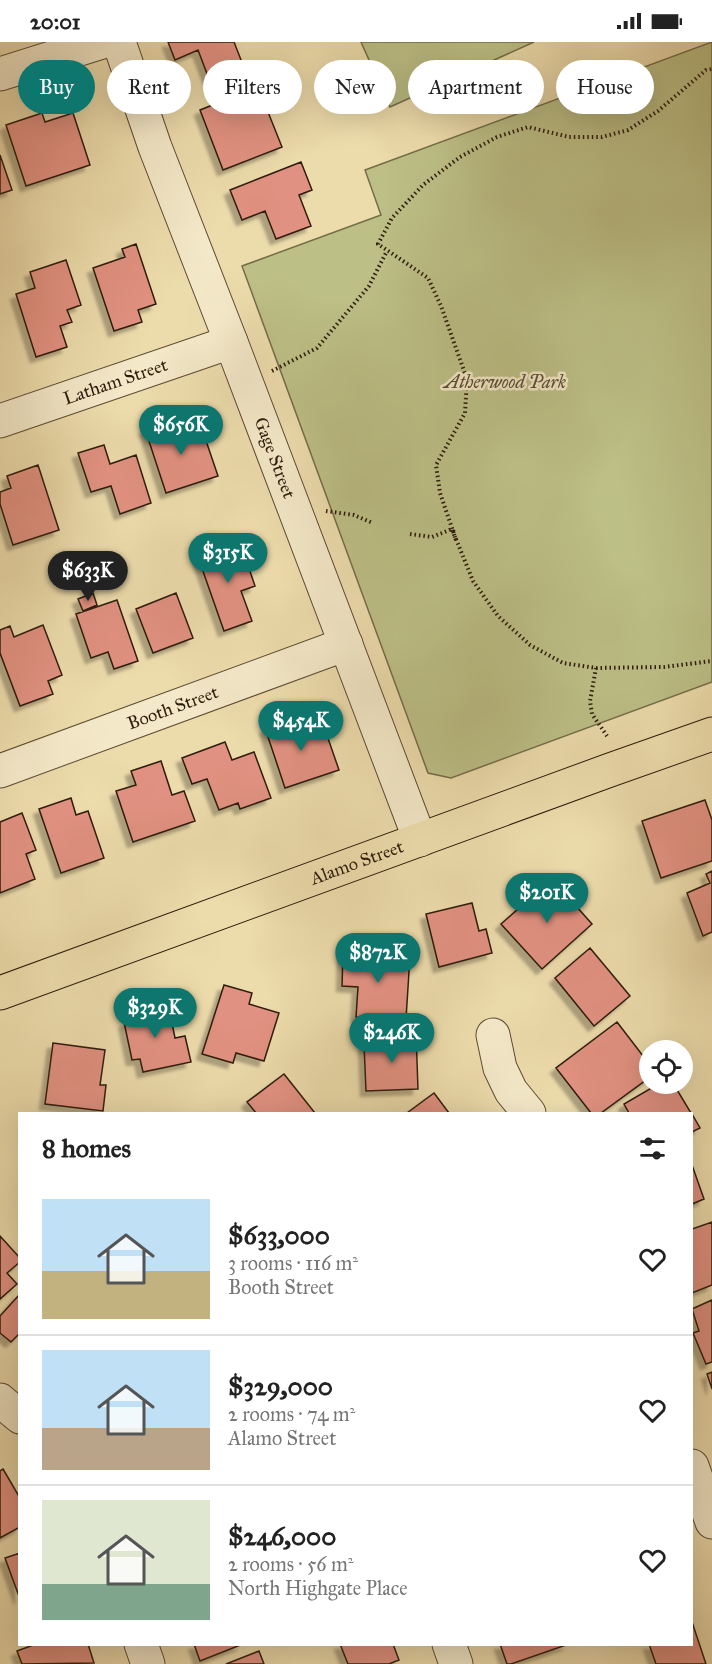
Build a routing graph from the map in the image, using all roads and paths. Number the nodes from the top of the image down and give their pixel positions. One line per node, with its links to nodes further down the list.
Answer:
1 (102, 42): 4 (street)
2 (119, 42): 6 (street, Gage Street)
3 (712, 69): 5 (path)
4 (0, 74)
5 (387, 251): 7 (path); 11 (path)
6 (231, 342): 8 (street, Latham Street); 13 (street, Gage Street)
7 (271, 371)
8 (0, 421)
9 (326, 511): 10 (path)
10 (373, 522)
11 (453, 531): 12 (path); 15 (path)
12 (410, 534)
13 (346, 644): 18 (street, Booth Street); 19 (street, Gage Street)
14 (712, 661): 15 (path)
15 (596, 668): 17 (path)
16 (712, 734): 19 (main road, Alamo Street)
17 (607, 736)
18 (0, 771)
19 (420, 840): 20 (main road, Alamo Street)
20 (0, 993)
21 (493, 1035): 22 (street)
22 (528, 1112)
23 (0, 1400): 24 (street)
24 (18, 1415)
25 (693, 1469): 26 (street)
26 (712, 1522)
27 (142, 1646): 29 (street)
28 (450, 1646): 30 (street)
29 (148, 1664)
30 (456, 1664)

